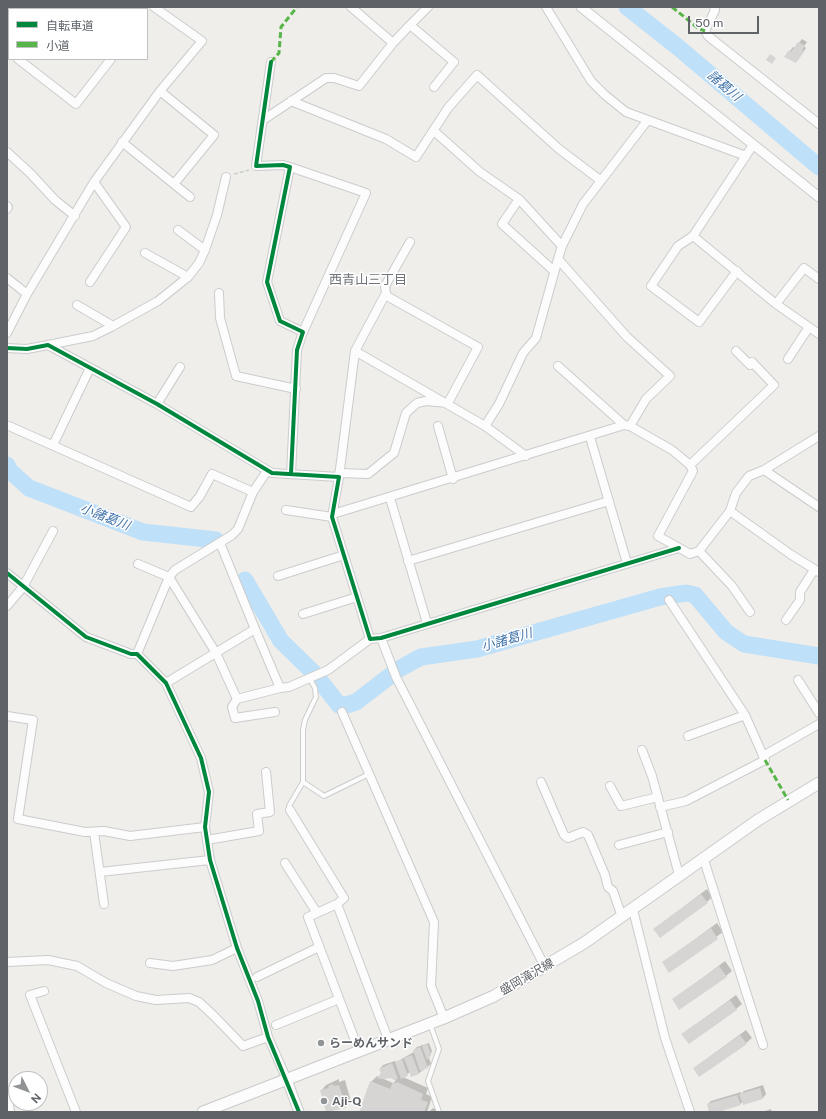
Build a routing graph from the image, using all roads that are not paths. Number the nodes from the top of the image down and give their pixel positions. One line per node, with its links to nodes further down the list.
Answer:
1 (154, 7): 13 (street)
2 (350, 7): 8 (street)
3 (428, 7): 7 (street)
4 (546, 7): 16 (street)
5 (581, 7): 20 (street)
6 (714, 7): 17 (street)
7 (410, 25): 8 (street); 12 (street)
8 (393, 43): 14 (street)
9 (19, 60): 10 (street)
10 (110, 60)
11 (271, 62): 15 (street)
12 (434, 87)
13 (160, 91): 19 (street); 27 (street)
14 (291, 101): 15 (street); 18 (street)
15 (263, 120): 23 (street)
16 (647, 121): 22 (street); 25 (street)
17 (819, 124)
18 (434, 131): 25 (street); 30 (street)
19 (122, 142): 26 (street); 27 (street)
20 (753, 145): 22 (street); 29 (street)
21 (7, 152): 33 (street)
22 (746, 156): 35 (street)
23 (290, 167): 54 (street); 54 (street)
24 (226, 176): 38 (street)
25 (600, 180): 37 (street)
26 (94, 182): 33 (street); 46 (street)
27 (174, 184): 28 (street)
28 (190, 197)
29 (819, 197)
30 (519, 199): 37 (street); 41 (street)
31 (7, 206): 32 (street)
32 (7, 209)
33 (75, 216): 48 (street)
34 (178, 230): 38 (street)
35 (693, 236): 42 (street); 42 (street)
36 (410, 242): 49 (street)
37 (562, 246): 40 (street)
38 (206, 250): 43 (street)
39 (145, 253): 43 (street)
40 (558, 259): 41 (street); 71 (street)
41 (554, 271): 70 (street)
42 (737, 271): 50 (street)
43 (188, 277): 52 (street)
44 (7, 278): 48 (street)
45 (819, 279): 50 (street)
46 (90, 282)
47 (219, 293): 65 (street)
48 (27, 294): 55 (street)
49 (385, 295): 59 (street); 66 (street)
50 (776, 304): 53 (street)
51 (77, 305): 52 (street)
52 (113, 326): 57 (street)
53 (809, 327): 56 (street); 61 (street)
54 (302, 332): 65 (street)
55 (7, 333)
56 (819, 334)
57 (48, 345): 58 (street); 64 (street)
58 (7, 348)
59 (355, 351): 66 (street); 80 (street)
60 (736, 351): 76 (street)
61 (788, 359)
62 (558, 366): 71 (street)
63 (180, 367): 67 (street)
64 (90, 368): 67 (street); 74 (street)
65 (296, 389): 79 (street)
66 (448, 403): 70 (street); 80 (street)
67 (156, 404): 78 (street)
68 (9, 426): 74 (street)
69 (438, 426): 81 (street)
70 (485, 426): 75 (street)
71 (627, 426): 73 (street); 76 (street)
72 (819, 436): 77 (street)
73 (590, 437): 75 (street); 84 (street)
74 (53, 445): 82 (street)
75 (526, 456): 81 (street)
76 (690, 465): 91 (street)
77 (764, 470): 85 (street); 87 (street)
78 (266, 471): 79 (street); 82 (street)
79 (291, 474): 80 (street)
80 (339, 475): 88 (street)
81 (453, 479): 83 (street)
82 (253, 492): 90 (street)
83 (390, 498): 88 (street); 94 (street)
84 (609, 500): 94 (street); 95 (street)
85 (819, 507)
86 (286, 510): 88 (street)
87 (730, 511): 92 (street); 97 (street)
88 (333, 515): 93 (street)
89 (53, 531): 101 (street)
90 (220, 543): 100 (street); 109 (street)
91 (679, 548): 92 (street); 95 (street)
92 (699, 551): 105 (street)
93 (344, 555): 99 (street); 102 (street)
94 (408, 561): 108 (street)
95 (627, 563): 108 (street)
96 (138, 564): 100 (street)
97 (817, 571): 107 (street)
98 (7, 573): 101 (street)
99 (278, 576)
100 (169, 578): 112 (street); 113 (street)
101 (23, 587): 104 (street); 113 (street)
102 (357, 597): 106 (street); 111 (street)
103 (669, 600): 122 (street)
104 (7, 606)
105 (750, 612)
106 (303, 614)
107 (786, 620)
108 (427, 623): 110 (street)
109 (255, 630): 112 (street); 117 (street)
110 (381, 638): 111 (street); 156 (street)
111 (370, 639): 114 (street)
112 (216, 653): 116 (street); 118 (street)
113 (137, 654): 116 (street)
114 (313, 677): 117 (street); 130 (lane)
115 (798, 680): 121 (street)
116 (166, 683): 137 (street)
117 (280, 688): 118 (street)
118 (237, 699): 119 (street)
119 (275, 712)
120 (342, 712): 129 (street)
121 (819, 713)
122 (745, 715): 125 (street); 127 (street)
123 (7, 716): 138 (street)
124 (819, 724): 127 (street)
125 (688, 736)
126 (642, 750): 134 (street)
127 (763, 756): 135 (street)
128 (266, 772): 140 (street)
129 (370, 774): 130 (lane); 160 (street)
130 (303, 782): 136 (lane)
131 (541, 782): 151 (street)
132 (819, 783): 142 (main road, 盛岡滝沢線)
133 (610, 786): 134 (street)
134 (658, 797): 135 (street)
135 (660, 807): 139 (street)
136 (290, 810): 148 (street)
137 (205, 827): 138 (street); 140 (street)
138 (94, 832): 145 (street)
139 (668, 832): 141 (street); 146 (street)
140 (207, 840): 143 (street)
141 (619, 845)
142 (703, 858): 146 (main road, 盛岡滝沢線); 165 (street)
143 (210, 860): 145 (street); 153 (street)
144 (285, 862): 150 (street)
145 (100, 872): 147 (street)
146 (680, 875): 149 (main road, 盛岡滝沢線)
147 (104, 904)
148 (337, 904): 150 (street); 164 (street)
149 (633, 910): 151 (main road, 盛岡滝沢線); 174 (street)
150 (317, 913): 152 (street)
151 (622, 917): 156 (main road, 盛岡滝沢線)
152 (319, 947): 157 (street); 159 (street)
153 (237, 948): 155 (street); 163 (street)
154 (7, 962): 163 (street)
155 (150, 963)
156 (546, 967): 160 (main road, 盛岡滝沢線)
157 (257, 977)
158 (44, 991): 170 (street)
159 (339, 999): 162 (street); 166 (street)
160 (444, 1018): 161 (main road, 盛岡滝沢線)
161 (430, 1024): 164 (main road, 盛岡滝沢線); 173 (lane)
162 (276, 1025)
163 (268, 1037): 167 (street)
164 (388, 1039): 166 (main road, 盛岡滝沢線)
165 (763, 1045)
166 (359, 1051): 167 (main road, 盛岡滝沢線)
167 (287, 1080): 171 (main road, 盛岡滝沢線); 172 (street)
168 (7, 1091): 169 (street)
169 (10, 1112)
170 (76, 1112)
171 (203, 1112)
172 (299, 1112)
173 (439, 1112)
174 (690, 1112)

